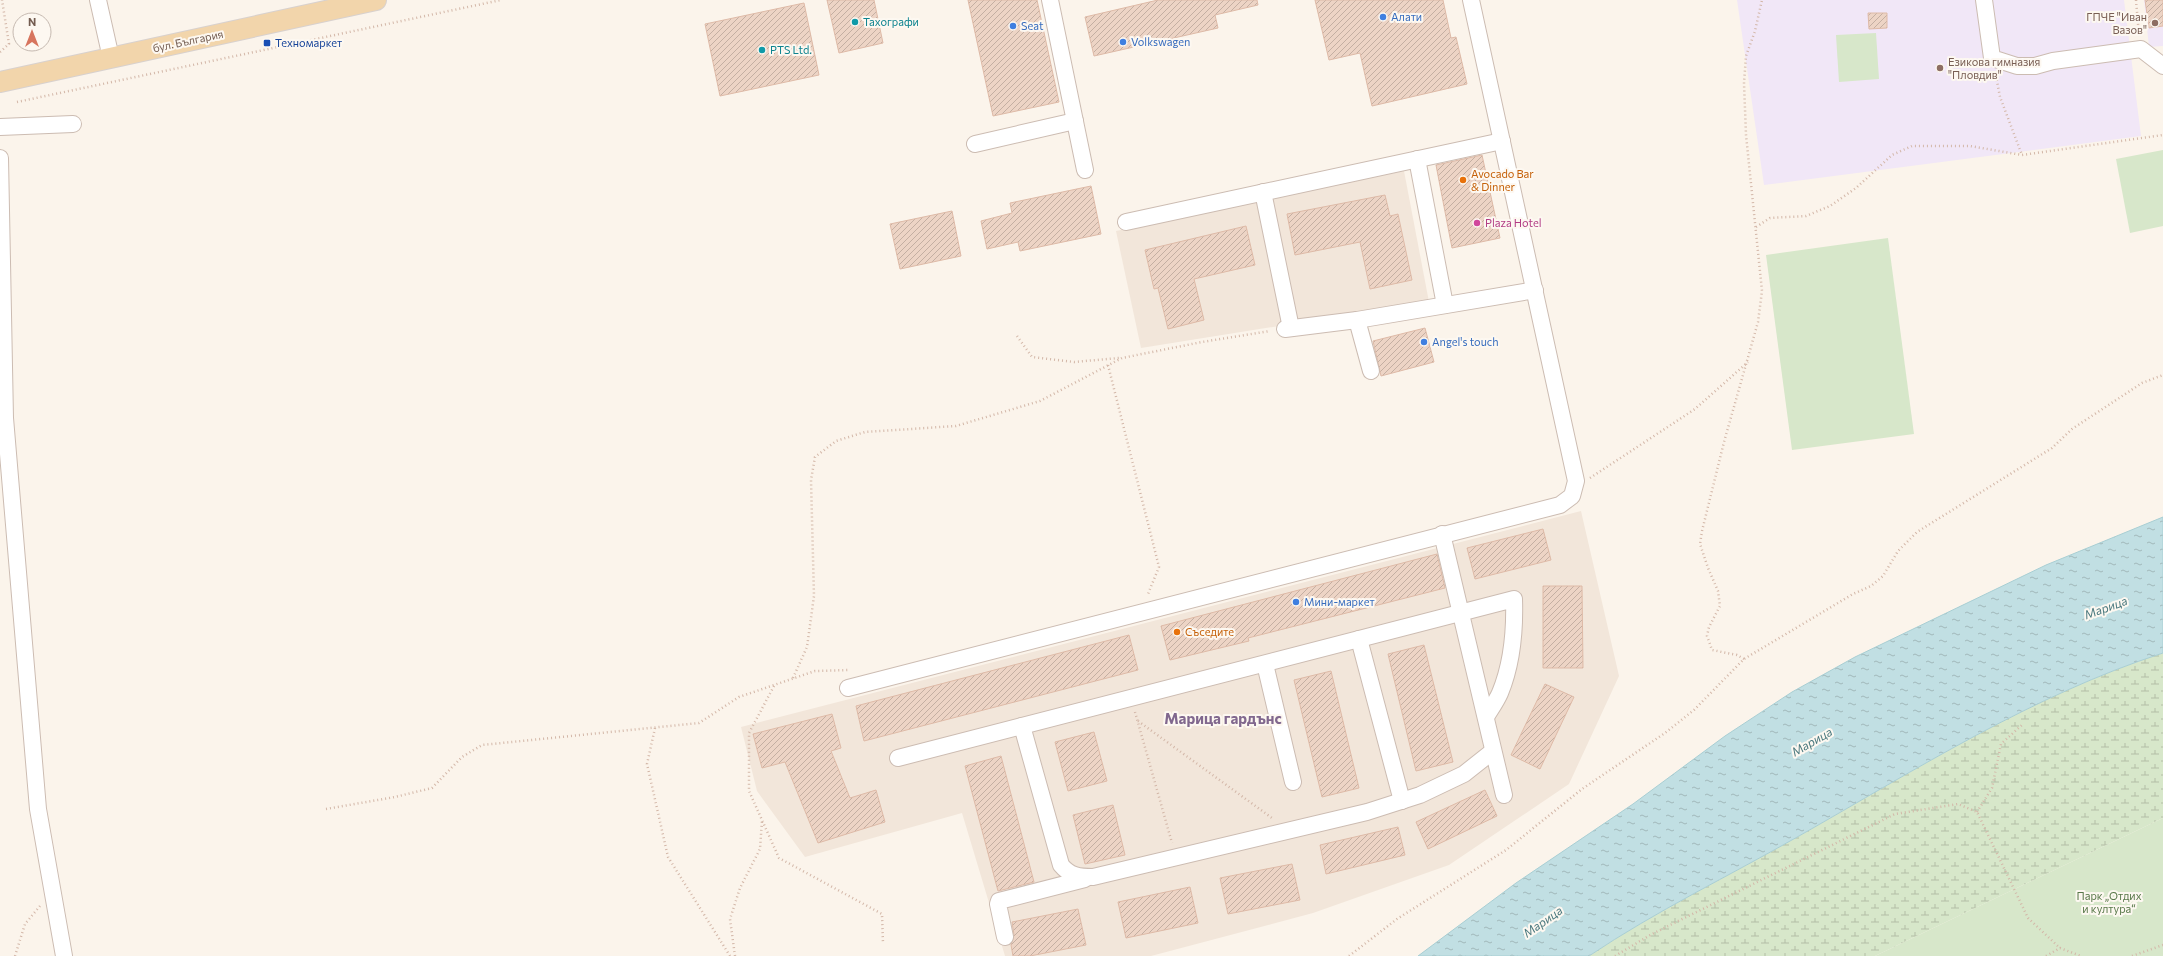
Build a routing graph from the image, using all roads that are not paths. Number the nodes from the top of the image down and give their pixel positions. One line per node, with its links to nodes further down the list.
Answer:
1 (98, 0): 7 (street)
2 (376, 0): 6 (main road, бул. България)
3 (1050, 0): 10 (street)
4 (1471, 0): 13 (street)
5 (1984, 0): 8 (street)
6 (346, 3): 7 (main road, бул. България)
7 (111, 58): 9 (main road, бул. България)
8 (2163, 66)
9 (0, 82)
10 (1075, 121): 14 (street); 17 (street)
11 (73, 124): 12 (street)
12 (0, 127)
13 (1502, 141): 16 (street); 20 (street)
14 (975, 144)
15 (0, 158): 24 (street)
16 (1417, 159): 18 (street); 21 (street)
17 (1085, 170)
18 (1264, 192): 19 (street); 22 (street)
19 (1126, 222)
20 (1535, 290): 21 (street); 25 (street)
21 (1445, 305): 22 (street)
22 (1357, 320): 23 (street)
23 (1371, 371)
24 (3, 419): 39 (street)
25 (1442, 534): 26 (street); 29 (street)
26 (1461, 613): 27 (street); 30 (street); 30 (street)
27 (1359, 639): 28 (street); 36 (street)
28 (1265, 664): 31 (street); 34 (street)
29 (848, 688)
30 (1486, 717): 32 (street)
31 (1022, 726): 33 (street); 37 (street)
32 (1493, 751): 35 (street); 36 (street)
33 (898, 758)
34 (1293, 782)
35 (1504, 795)
36 (1402, 801): 37 (street)
37 (1092, 877): 38 (street)
38 (1005, 937)
39 (64, 956)

